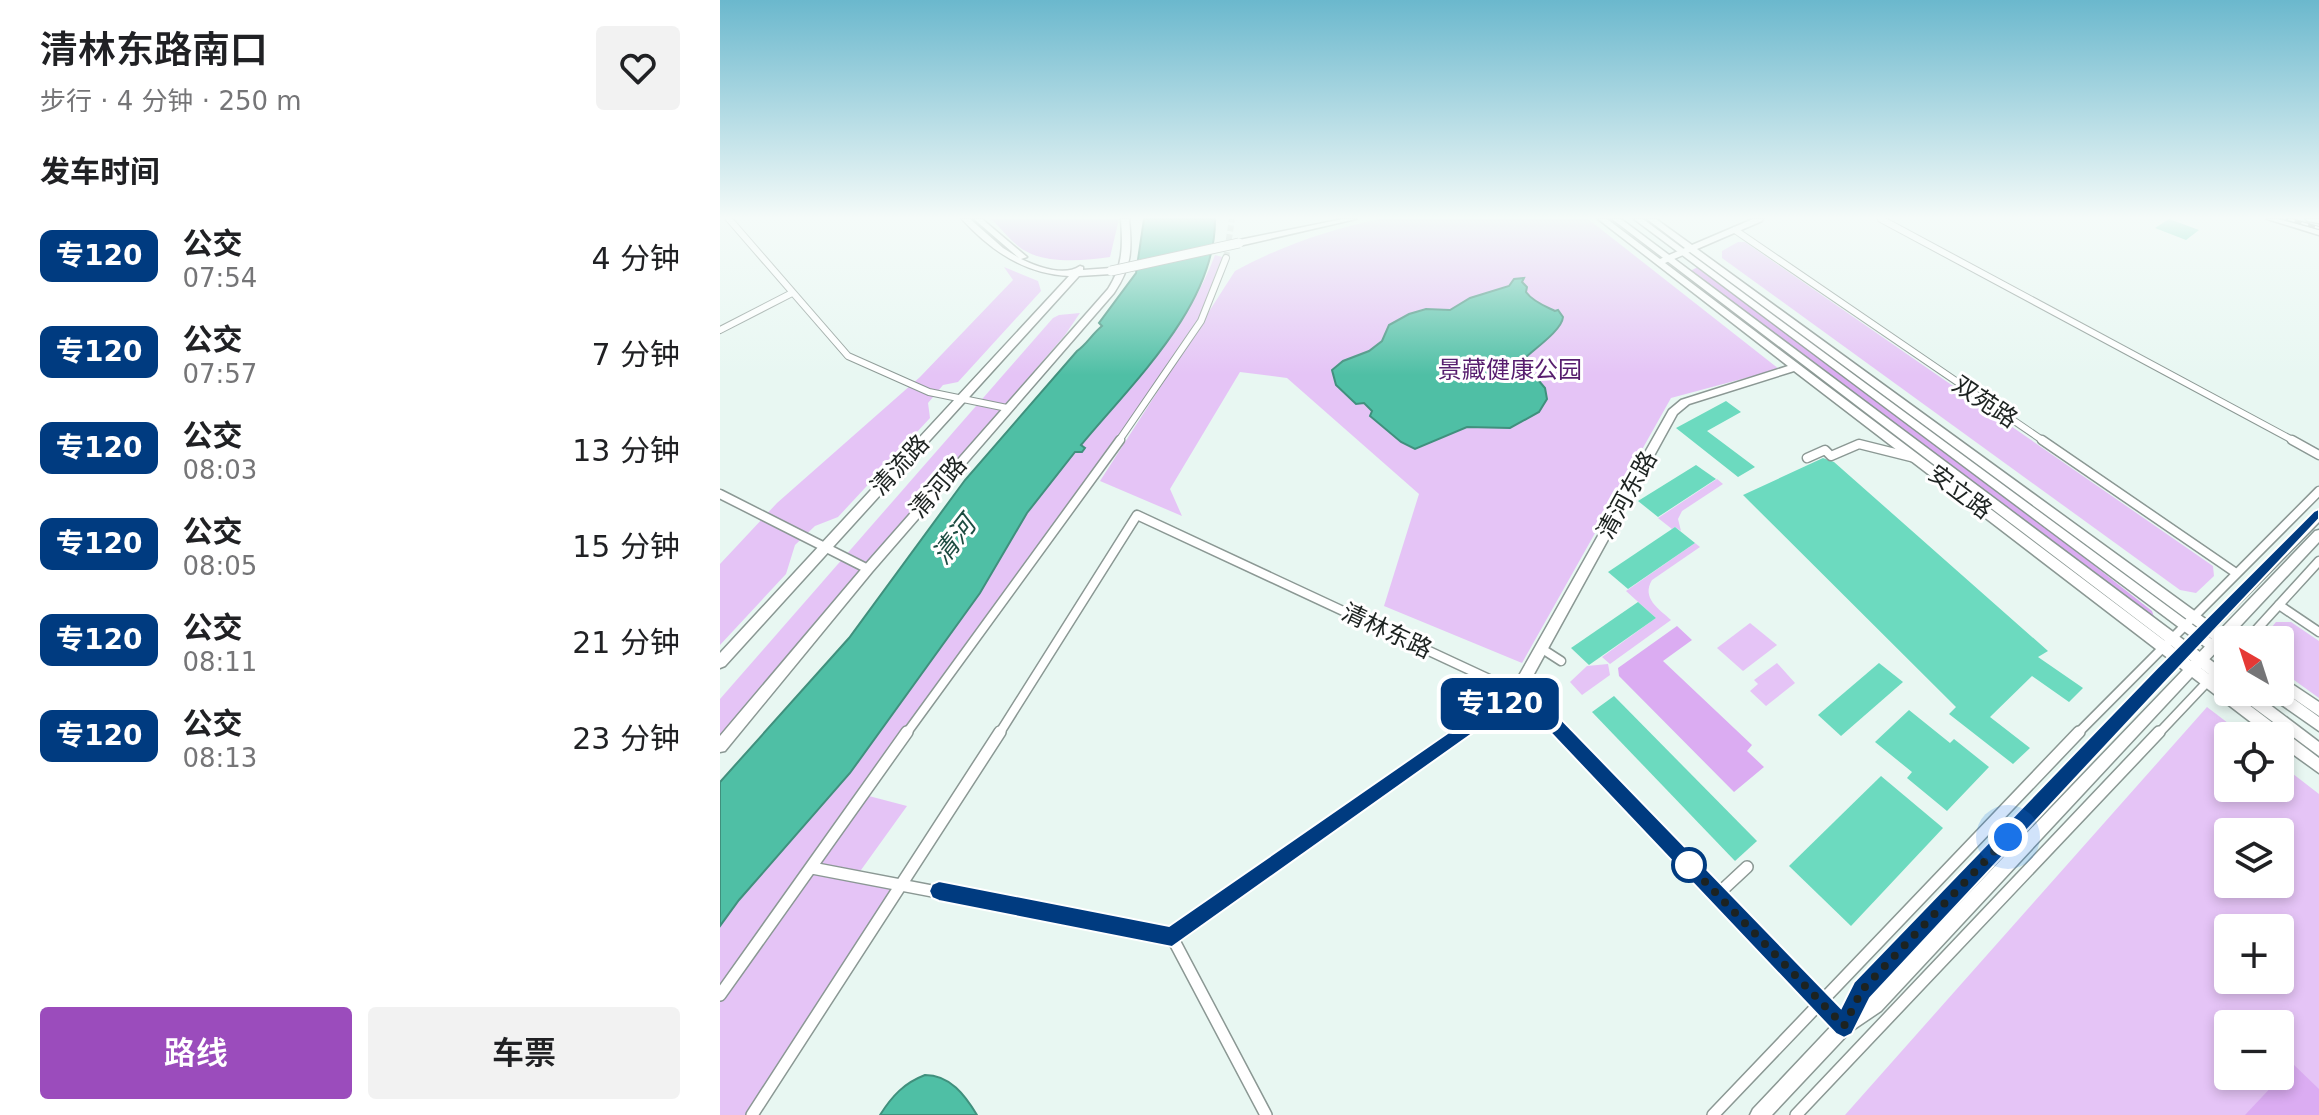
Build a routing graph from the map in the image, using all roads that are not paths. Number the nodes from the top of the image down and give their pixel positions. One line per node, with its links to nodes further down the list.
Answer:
1 (773, 271): 13 (street)
2 (1043, 271): 12 (street)
3 (1071, 271): 12 (street)
4 (1085, 271): 12 (street, bridge)
5 (1123, 271): 17 (street, 清河路)
6 (1221, 271): 58 (street)
7 (1673, 271): 15 (street, 安立路)
8 (1673, 271): 36 (street, 安立路)
9 (1716, 271): 30 (street, 安立路)
10 (1795, 271): 28 (street, 双苑路)
11 (1978, 271): 18 (street)
12 (1077, 272): 16 (street, 清流路)
13 (792, 293): 14 (street); 16 (street)
14 (720, 330)
15 (1796, 367): 20 (street, 安立路); 45 (street, 清河东路)
16 (961, 400): 17 (street); 25 (street, 清流路)
17 (1007, 408): 27 (street, 清河路)
18 (2319, 455)
19 (1807, 458): 20 (street)
20 (1916, 459): 36 (street, 安立路)
21 (2319, 491): 28 (street)
22 (720, 494): 25 (street)
23 (2319, 515): 34 (street)
24 (2319, 534): 31 (street)
25 (823, 548): 27 (street); 41 (street, 清流路)
26 (2319, 561): 29 (street)
27 (868, 569): 53 (street, 清河路)
28 (2236, 573): 30 (street)
29 (2279, 605): 32 (street); 33 (street)
30 (2188, 621): 34 (street, 安立路); 36 (street)
31 (2238, 626)
32 (2260, 626)
33 (2319, 632)
34 (2204, 633): 35 (street, 安立路); 39 (street)
35 (2214, 639)
36 (2167, 642): 39 (street, 安立路); 63 (street)
37 (2214, 651): 42 (street)
38 (1547, 652): 40 (street)
39 (2183, 654): 42 (street, 安立路); 56 (street)
40 (1561, 661)
41 (720, 662)
42 (2198, 665): 43 (street, 安立路); 64 (street)
43 (2214, 675)
44 (2214, 682): 69 (street)
45 (1517, 692): 59 (street, 清林东路); 60 (street, 清林东路); 61 (street)
46 (2294, 692): 50 (street)
47 (2250, 706): 55 (street, 安立路)
48 (2261, 706): 54 (street)
49 (2293, 706): 51 (street)
50 (2319, 710)
51 (2319, 725)
52 (2094, 745): 56 (street)
53 (720, 746)
54 (2319, 750)
55 (2319, 766)
56 (2073, 768): 64 (street)
57 (1747, 867): 60 (street)
58 (812, 868): 59 (street); 62 (street)
59 (904, 884): 61 (street); 65 (street)
60 (1718, 894): 63 (street, 清林东路)
61 (1172, 937): 66 (street)
62 (720, 995)
63 (1821, 1002): 64 (street, 清林东路); 67 (street)
64 (1844, 1026): 68 (street)
65 (752, 1115)
66 (1266, 1115)
67 (1713, 1115)
68 (1759, 1115)
69 (1796, 1115)

